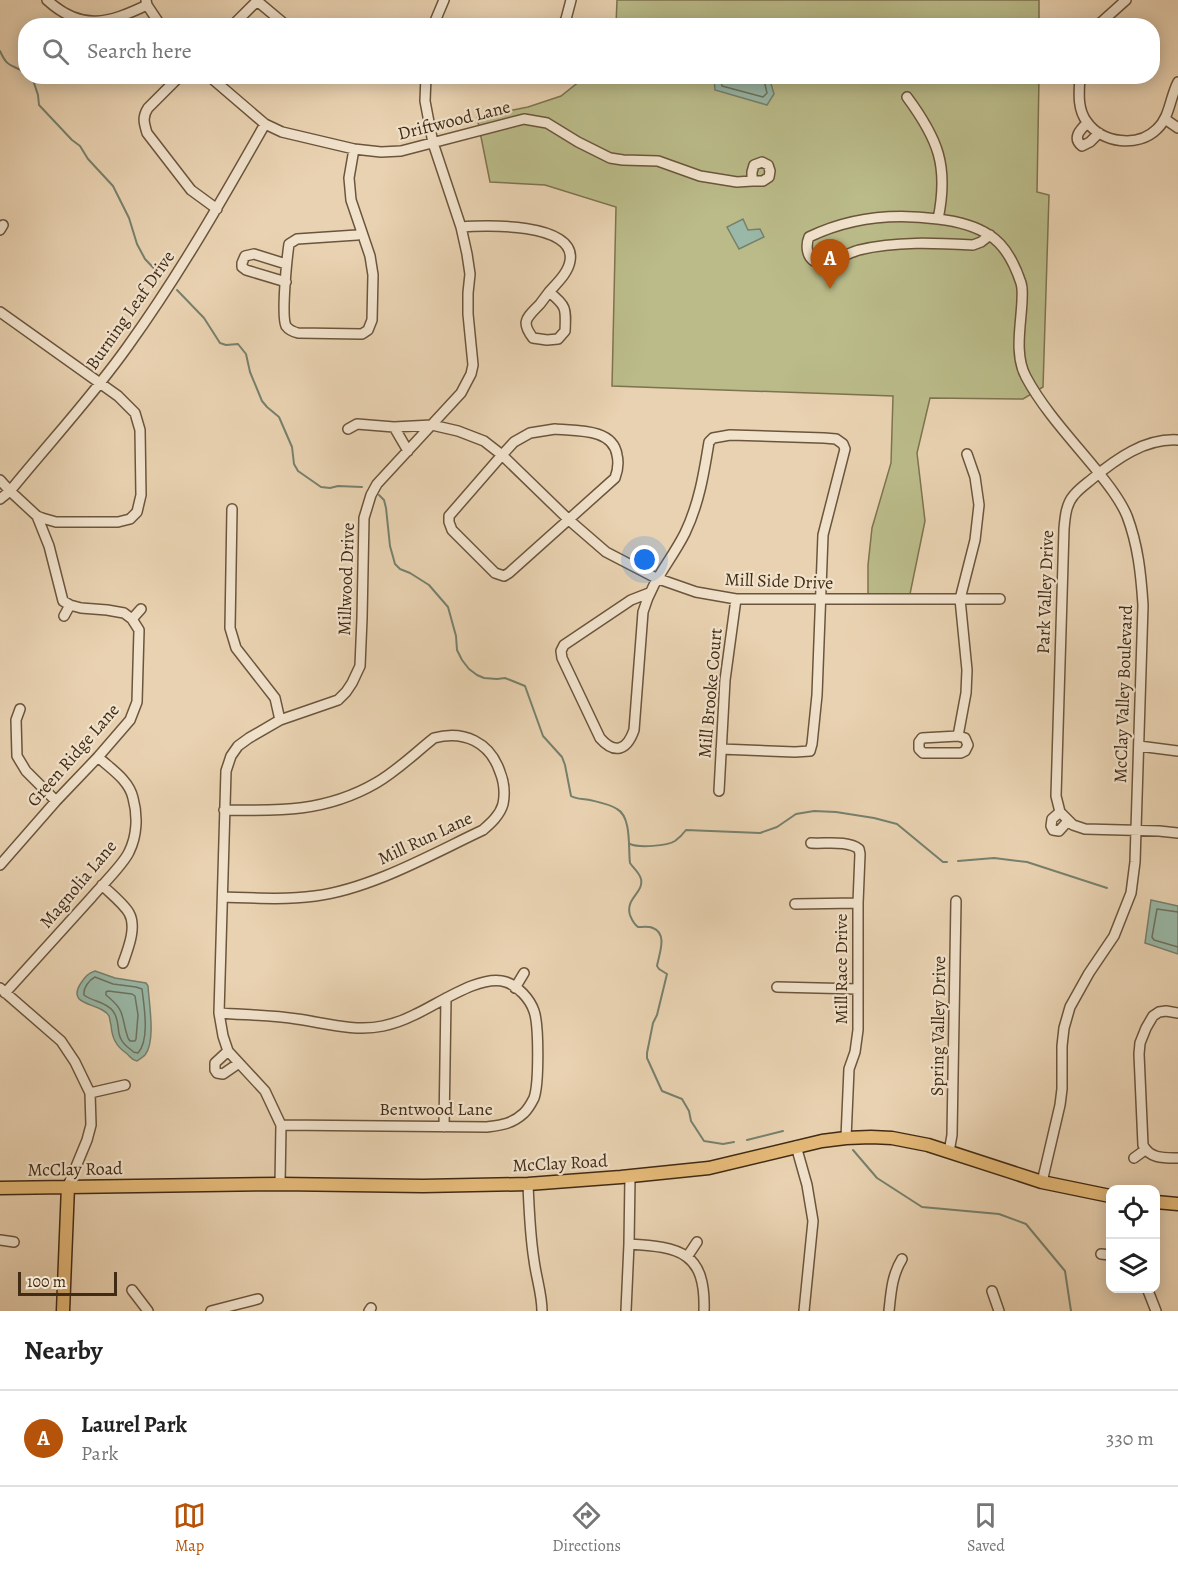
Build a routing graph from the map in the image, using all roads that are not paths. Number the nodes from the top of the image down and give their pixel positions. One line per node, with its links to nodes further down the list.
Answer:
1 (47, 0): 7 (street)
2 (256, 0): 10 (street); 11 (street)
3 (444, 0): 12 (street)
4 (571, 0): 13 (street)
5 (1126, 0): 14 (street)
6 (147, 3): 8 (street); 9 (street)
7 (76, 18)
8 (119, 18)
9 (156, 18)
10 (239, 18)
11 (277, 18)
12 (436, 18)
13 (566, 18)
14 (1106, 18)
15 (1178, 82): 21 (street)
16 (172, 84): 29 (street)
17 (218, 84): 23 (street, Driftwood Lane)
18 (426, 84): 26 (street, Millwood Drive)
19 (1079, 84): 22 (street)
20 (907, 97): 30 (street)
21 (1165, 119): 24 (street); 25 (street)
22 (1087, 123): 25 (street); 25 (street)
23 (265, 124): 27 (street, Driftwood Lane); 29 (street, Burning Leaf Drive)
24 (1178, 128)
25 (1099, 133)
26 (433, 143): 27 (street, Driftwood Lane); 28 (street, Driftwood Lane); 31 (street, Millwood Drive)
27 (354, 149): 32 (street)
28 (752, 181)
29 (216, 209): 38 (street, Burning Leaf Drive)
30 (938, 219): 33 (street); 33 (street)
31 (460, 227): 36 (street); 39 (street, Millwood Drive)
32 (362, 233): 34 (street); 35 (street)
33 (990, 235): 46 (street, McClay Valley Boulevard)
34 (286, 264): 35 (street); 35 (street)
35 (286, 282)
36 (549, 292): 36 (street)
37 (0, 312): 38 (street)
38 (100, 383): 48 (street, Burning Leaf Drive); 53 (street)
39 (432, 425): 40 (street, Mill Side Drive); 43 (street, Millwood Drive); 45 (street, Mill Side Drive)
40 (394, 427): 41 (street, Mill Side Drive); 43 (street)
41 (348, 429)
42 (1178, 440): 46 (street, Park Valley Drive)
43 (408, 451): 66 (street, Millwood Drive)
44 (967, 454): 59 (street)
45 (502, 455): 52 (street, Mill Side Drive); 52 (street); 52 (street)
46 (1099, 473): 68 (street, McClay Valley Boulevard); 75 (street, Park Valley Drive)
47 (0, 480): 48 (street)
48 (10, 491): 49 (street, Burning Leaf Drive); 51 (street)
49 (0, 499)
50 (232, 509): 66 (street)
51 (37, 516): 53 (street); 54 (street)
52 (569, 520): 55 (street, Mill Side Drive)
53 (54, 521): 54 (street)
54 (44, 535): 61 (street)
55 (656, 578): 56 (street); 57 (street, Mill Side Drive); 58 (street)
56 (649, 593): 56 (street)
57 (736, 599): 58 (street, Mill Side Drive); 69 (street, Mill Brooke Court)
58 (821, 599): 59 (street, Mill Side Drive); 69 (street)
59 (960, 599): 60 (street, Mill Side Drive); 67 (street)
60 (1000, 599)
61 (70, 605): 63 (street); 64 (street)
62 (141, 609): 64 (street)
63 (64, 616)
64 (132, 619): 71 (street, Green Ridge Lane)
65 (20, 709): 73 (street)
66 (280, 720): 74 (street, Millwood Drive)
67 (958, 736): 67 (street)
68 (1139, 746): 70 (street); 77 (street, McClay Valley Boulevard)
69 (721, 749): 72 (street, Mill Brooke Court)
70 (1178, 751)
71 (98, 757): 73 (street, Green Ridge Lane); 81 (street, Magnolia Lane)
72 (719, 791)
73 (56, 801): 80 (street, Green Ridge Lane)
74 (224, 810): 82 (street, Millwood Drive); 82 (street, Mill Run Lane)
75 (1060, 812): 76 (street); 76 (street, Park Valley Drive)
76 (1068, 821): 77 (street, Park Valley Drive)
77 (1135, 830): 78 (street, Park Valley Drive); 108 (street, McClay Valley Boulevard)
78 (1178, 833)
79 (811, 843): 84 (street, Mill Race Drive)
80 (0, 865)
81 (102, 885): 86 (street); 91 (street, Magnolia Lane)
82 (223, 897): 93 (street, Millwood Drive)
83 (956, 901): 104 (street, Spring Valley Drive)
84 (858, 903): 85 (street); 90 (street, Mill Race Drive)
85 (795, 904)
86 (123, 963)
87 (524, 973): 89 (street)
88 (777, 987): 90 (street)
89 (516, 988): 92 (street); 100 (street, Bentwood Lane)
90 (858, 989): 101 (street, Mill Race Drive)
91 (3, 991): 98 (street)
92 (446, 998): 93 (street); 100 (street)
93 (219, 1013): 95 (street, Millwood Drive)
94 (1178, 1013): 103 (street)
95 (228, 1051): 96 (street); 96 (street)
96 (239, 1062): 99 (street)
97 (124, 1085): 98 (street)
98 (90, 1094): 111 (street)
99 (281, 1125): 100 (street, Bentwood Lane); 109 (street)
100 (444, 1127)
101 (846, 1138): 102 (main road, McClay Road); 104 (main road, McClay Road)
102 (796, 1146): 107 (main road, McClay Road); 132 (street)
103 (1144, 1148): 105 (street); 106 (street)
104 (949, 1152): 108 (main road, McClay Road)
105 (1134, 1158)
106 (1178, 1158)
107 (630, 1177): 110 (main road, McClay Road); 119 (street)
108 (1042, 1182): 113 (main road, McClay Road)
109 (280, 1184): 110 (main road, McClay Road); 111 (main road, McClay Road)
110 (528, 1184): 129 (street)
111 (68, 1186): 112 (main road, McClay Road); 126 (main road)
112 (0, 1188)
113 (1106, 1195)
114 (1160, 1202): 115 (main road)
115 (1178, 1204)
116 (0, 1240): 117 (street)
117 (14, 1242)
118 (697, 1242): 120 (street)
119 (629, 1244): 120 (street); 130 (street)
120 (687, 1257): 131 (street)
121 (902, 1259): 133 (street)
122 (132, 1290): 127 (street)
123 (992, 1291): 134 (street)
124 (1149, 1293): 135 (street)
125 (258, 1299): 128 (street)
126 (63, 1311)
127 (148, 1311)
128 (211, 1311)
129 (542, 1311)
130 (626, 1311)
131 (704, 1311)
132 (804, 1311)
133 (889, 1311)
134 (999, 1311)
135 (1156, 1311)

